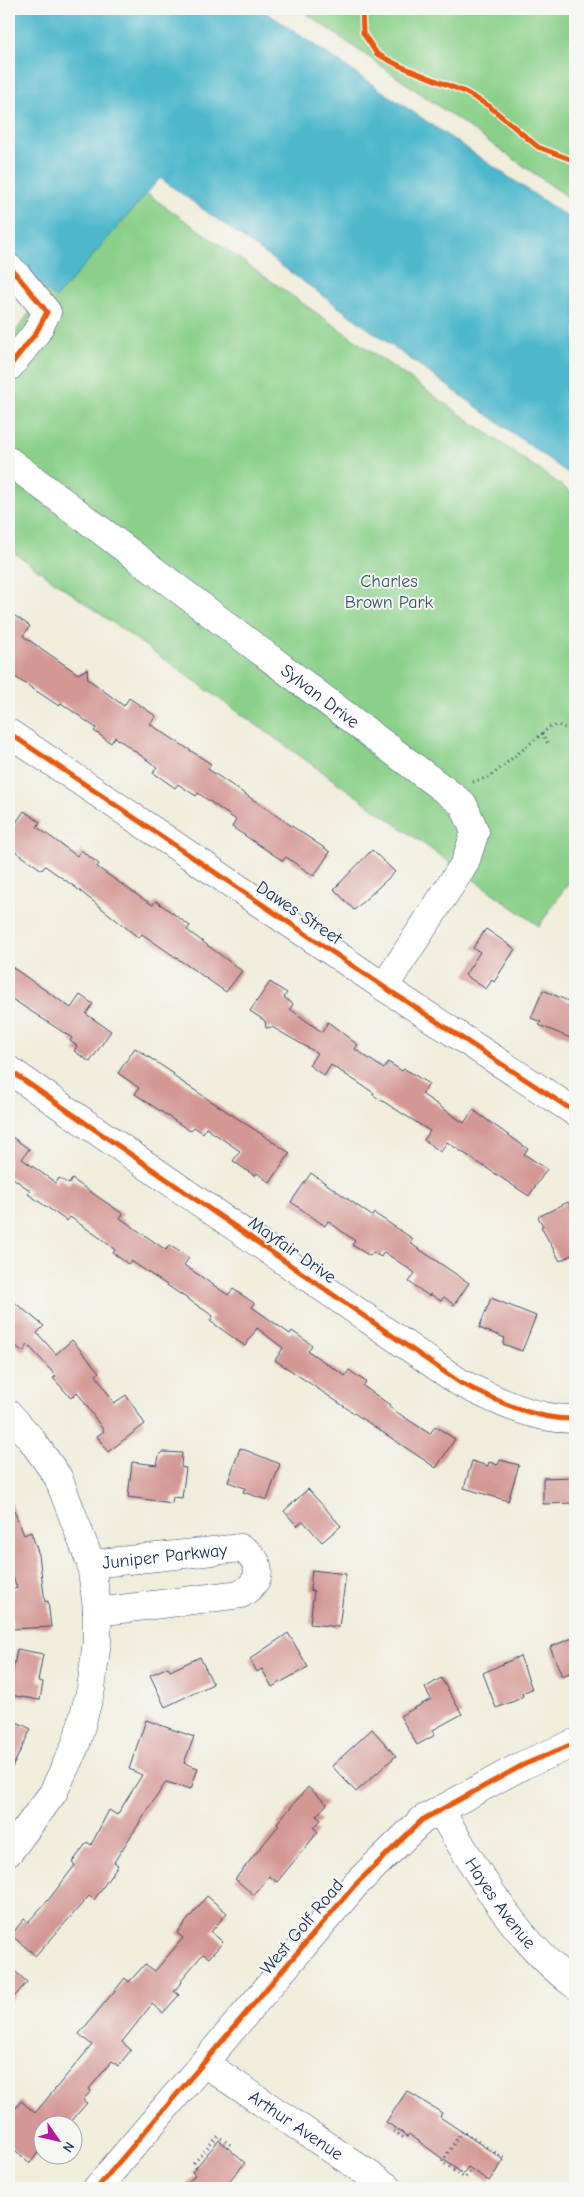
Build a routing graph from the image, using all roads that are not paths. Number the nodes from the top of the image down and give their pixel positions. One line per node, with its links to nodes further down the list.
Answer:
1 (9, 268): 2 (street)
2 (9, 367)
3 (9, 461): 5 (street, Sylvan Drive)
4 (9, 733): 5 (street, Dawes Street)
5 (384, 987): 7 (street, Dawes Street)
6 (9, 1070): 9 (street, Mayfair Drive)
7 (575, 1112)
8 (9, 1414): 10 (street, Juniper Parkway)
9 (575, 1418)
10 (92, 1564): 11 (street, Juniper Parkway); 11 (street, Juniper Parkway)
11 (97, 1612): 14 (street, Juniper Parkway)
12 (575, 1743): 13 (street, West Golf Road)
13 (440, 1810): 15 (street, Hayes Avenue); 16 (street, West Golf Road)
14 (9, 1852)
15 (575, 1985)
16 (204, 2063): 17 (street, West Golf Road); 18 (street, Arthur Avenue)
17 (97, 2188)
18 (389, 2188)

